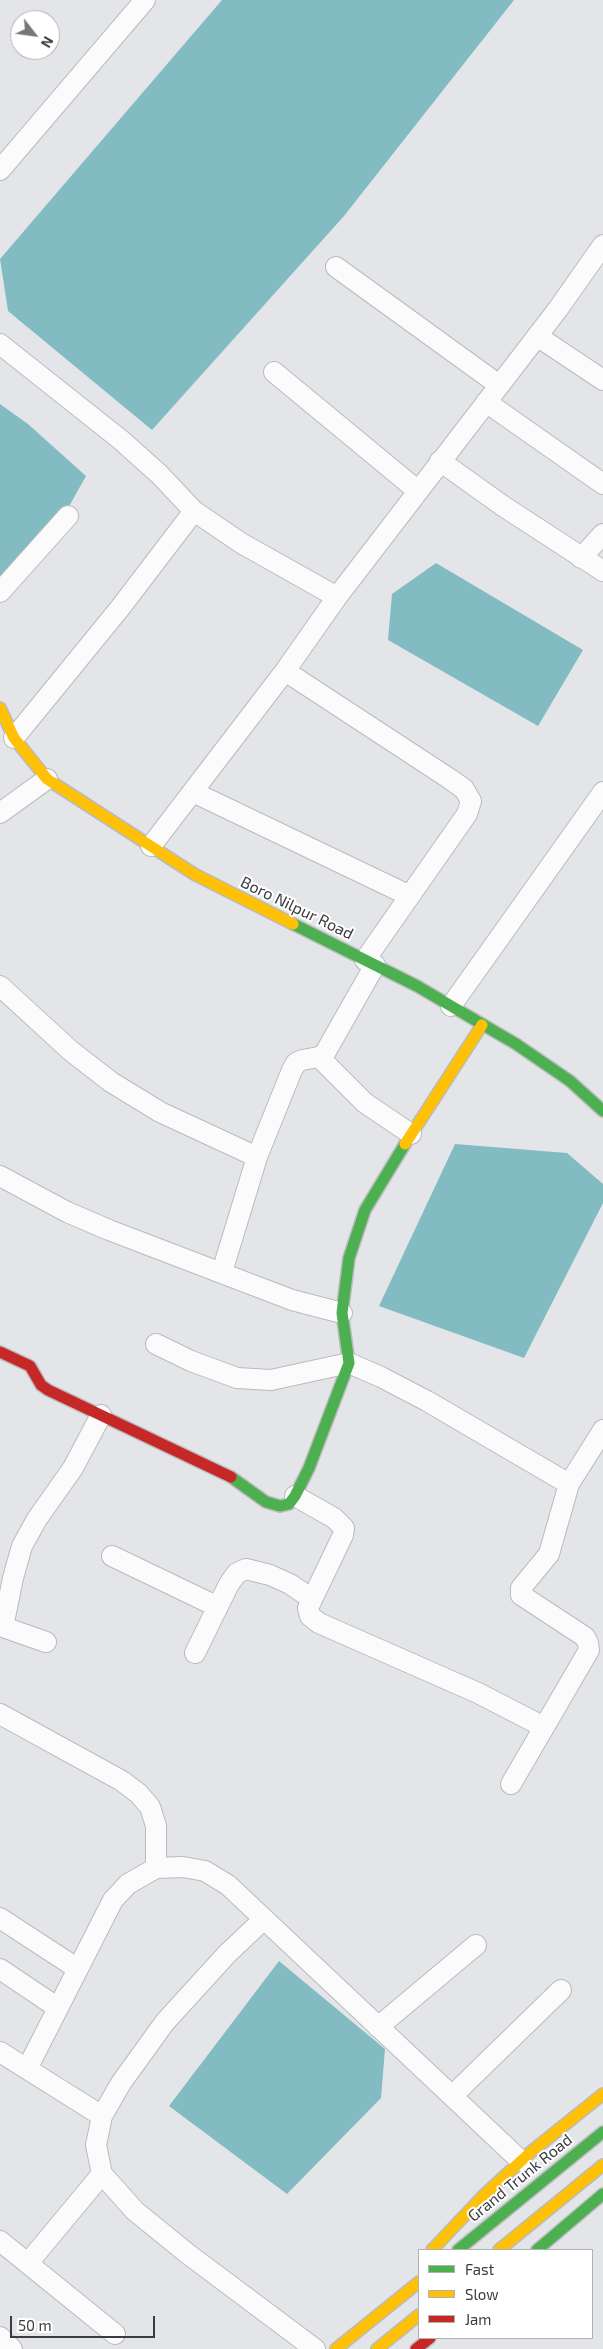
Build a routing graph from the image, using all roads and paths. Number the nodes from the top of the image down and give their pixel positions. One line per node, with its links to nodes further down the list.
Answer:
1 (145, 0): 2 (street)
2 (0, 170)
3 (603, 245): 5 (street)
4 (336, 267): 9 (street)
5 (537, 336): 8 (street); 9 (street)
6 (0, 344): 14 (street)
7 (274, 372): 13 (street)
8 (603, 380)
9 (499, 385): 10 (street)
10 (486, 402): 11 (street); 12 (street)
11 (440, 461): 13 (street); 17 (street)
12 (603, 484)
13 (418, 491): 20 (street)
14 (194, 512): 20 (street); 23 (street)
15 (68, 516): 19 (street)
16 (603, 534): 17 (street)
17 (581, 558): 18 (street)
18 (603, 571)
19 (0, 592)
20 (337, 597): 21 (street)
21 (285, 671): 25 (street); 29 (street)
22 (0, 708): 23 (main road, Boro Nilpur Road)
23 (14, 738): 24 (main road, Boro Nilpur Road)
24 (47, 779): 27 (street); 28 (main road, Boro Nilpur Road)
25 (193, 792): 28 (street); 29 (street)
26 (603, 792): 32 (street)
27 (0, 813)
28 (151, 846): 30 (main road, Boro Nilpur Road)
29 (410, 896): 30 (street)
30 (370, 962): 32 (main road, Boro Nilpur Road); 34 (street)
31 (0, 986): 37 (street)
32 (451, 1006): 33 (main road, Boro Nilpur Road)
33 (482, 1025): 35 (main road, Boro Nilpur Road); 36 (main road)
34 (319, 1057): 36 (street); 37 (street)
35 (603, 1112)
36 (411, 1134): 40 (main road)
37 (257, 1156): 39 (street)
38 (0, 1176): 39 (street)
39 (222, 1272): 40 (street)
40 (342, 1313): 43 (main road)
41 (156, 1344): 43 (street)
42 (2, 1358): 44 (main road)
43 (349, 1364): 46 (street); 47 (main road)
44 (101, 1415): 47 (main road); 51 (street)
45 (603, 1430): 46 (street)
46 (569, 1484): 55 (street)
47 (295, 1496): 49 (street)
48 (112, 1556): 50 (street)
49 (312, 1599): 50 (street); 55 (street)
50 (218, 1607): 53 (street)
51 (2, 1626): 52 (street)
52 (46, 1642)
53 (195, 1653)
54 (0, 1714): 57 (street)
55 (544, 1726): 56 (street)
56 (511, 1784)
57 (156, 1868): 59 (street); 62 (street)
58 (0, 1918): 62 (street)
59 (264, 1919): 65 (street); 70 (street)
60 (476, 1945): 65 (street)
61 (0, 1969): 64 (street)
62 (78, 1969): 64 (street)
63 (561, 1990): 69 (street)
64 (58, 2008): 67 (street)
65 (378, 2027): 69 (street)
66 (0, 2052): 67 (street)
67 (27, 2069): 70 (street)
68 (603, 2094): 72 (main road)
69 (452, 2096): 72 (street)
70 (102, 2116): 74 (street)
71 (603, 2132): 78 (main road, Grand Trunk Road)
72 (521, 2161): 77 (main road)
73 (603, 2165): 79 (main road)
74 (102, 2174): 81 (street); 90 (street)
75 (603, 2194): 80 (main road)
76 (0, 2241): 81 (street)
77 (433, 2249)
78 (459, 2249)
79 (500, 2249)
80 (538, 2249)
81 (28, 2263): 86 (street)
82 (418, 2271): 84 (main road)
83 (418, 2283): 84 (main road)
84 (400, 2298): 91 (main road)
85 (418, 2316): 92 (main road)
86 (115, 2334)
87 (0, 2337): 89 (street)
88 (429, 2339): 93 (main road)
89 (12, 2349)
90 (315, 2349)
91 (336, 2349)
92 (377, 2349)
93 (416, 2349)

